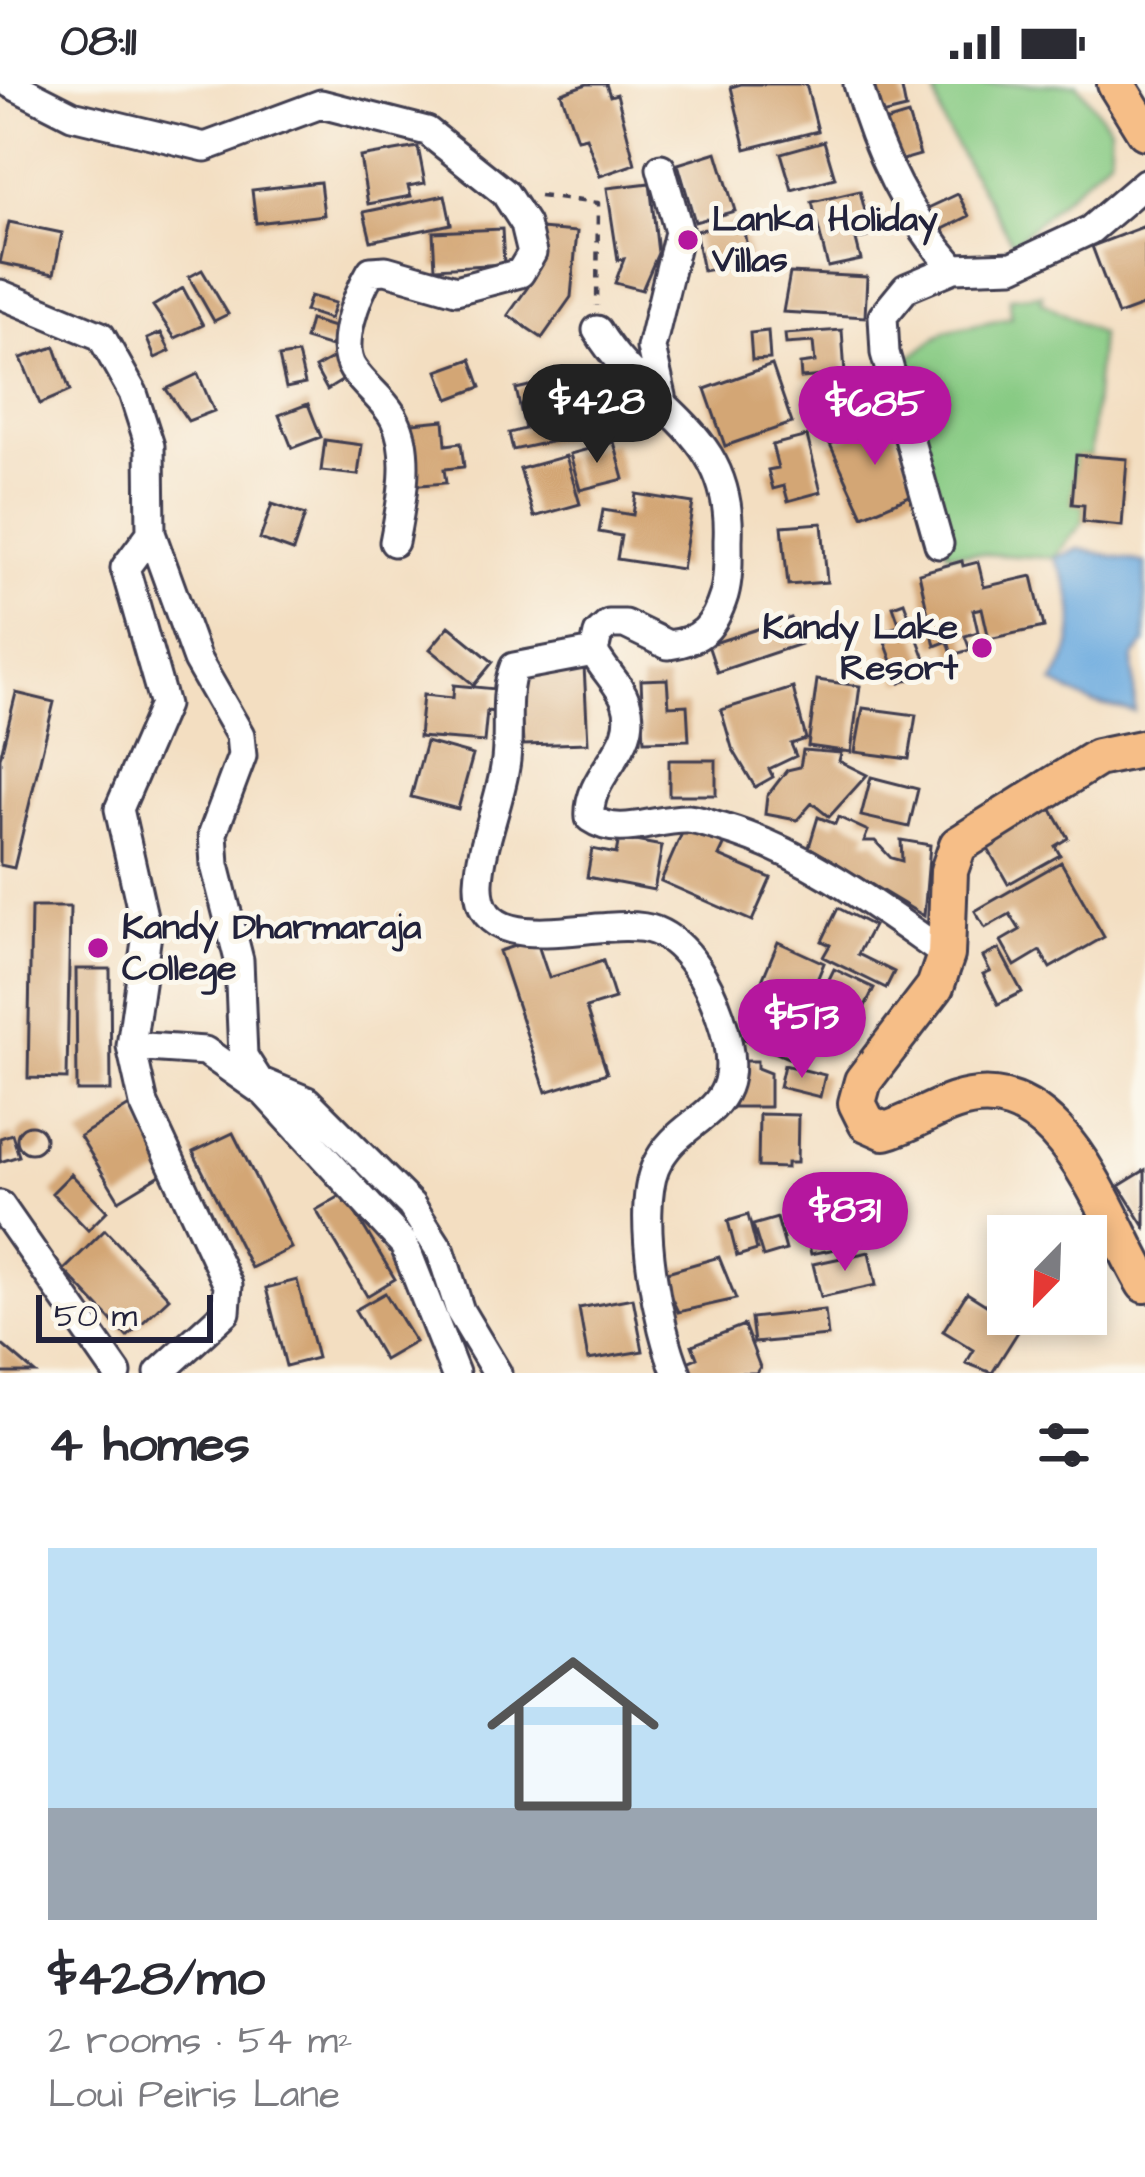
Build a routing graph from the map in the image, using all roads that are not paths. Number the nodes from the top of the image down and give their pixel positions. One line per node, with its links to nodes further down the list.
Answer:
1 (11, 84): 12 (street)
2 (858, 84): 7 (street)
3 (1117, 84): 4 (main road)
4 (1145, 131)
5 (661, 168): 10 (street)
6 (1145, 183): 7 (street)
7 (954, 268): 13 (street)
8 (0, 294): 11 (street)
9 (596, 330): 10 (street)
10 (664, 400): 14 (street)
11 (151, 533): 17 (street); 23 (street)
12 (394, 542)
13 (939, 544)
14 (594, 652): 16 (street); 24 (street)
15 (1145, 748): 16 (main road)
16 (946, 956): 19 (main road)
17 (131, 1046): 21 (street); 22 (street)
18 (0, 1205): 20 (street)
19 (1145, 1284)
20 (117, 1373)
21 (159, 1373)
22 (455, 1373)
23 (497, 1373)
24 (677, 1373)

